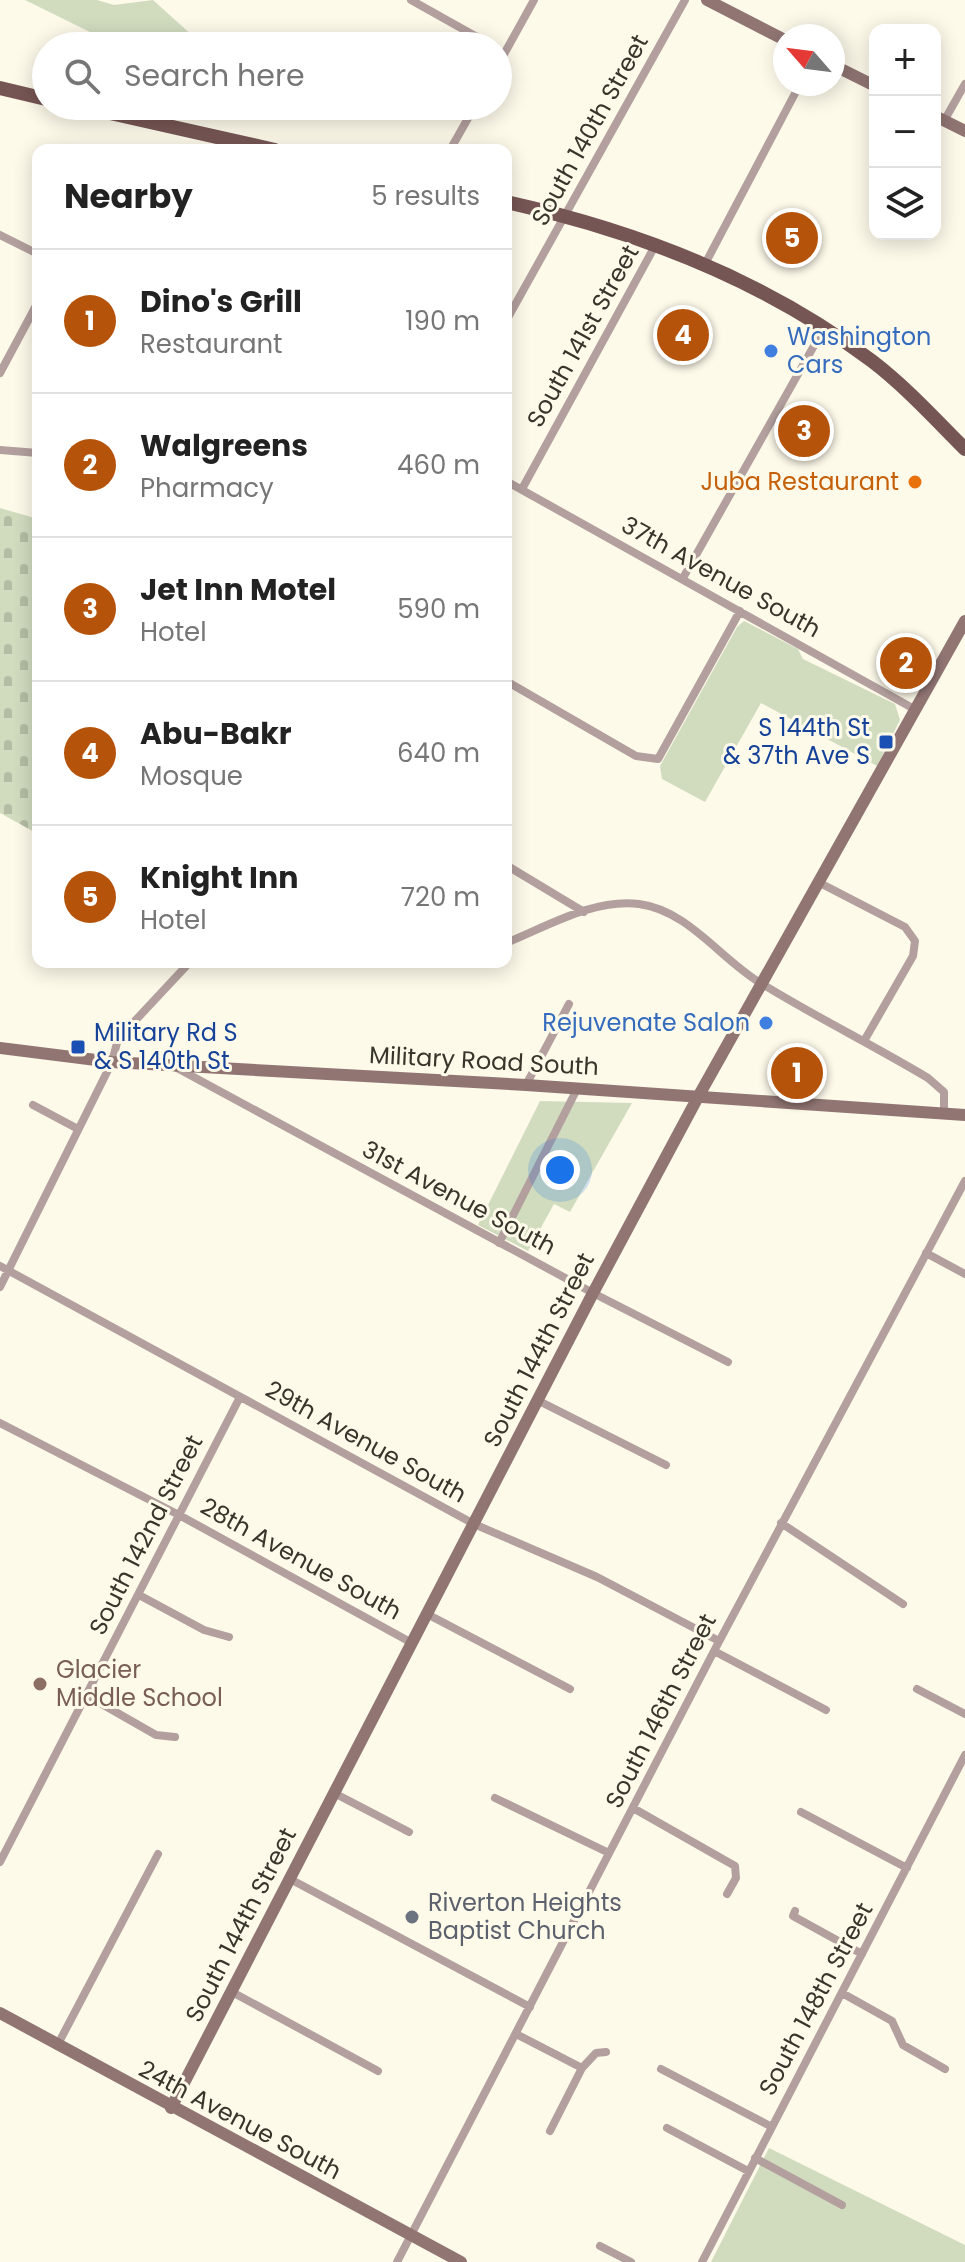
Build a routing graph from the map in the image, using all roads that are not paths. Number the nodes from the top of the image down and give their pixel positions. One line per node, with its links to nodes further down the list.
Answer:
1 (411, 0): 5 (street)
2 (534, 0): 6 (street)
3 (685, 0): 22 (street, South 140th Street)
4 (707, 0): 7 (street)
5 (468, 32)
6 (512, 34)
7 (773, 34)
8 (845, 71): 9 (street)
9 (869, 83)
10 (965, 84): 14 (street)
11 (0, 88): 12 (main road)
12 (32, 96)
13 (794, 96): 26 (street)
14 (941, 117)
15 (941, 119): 18 (street)
16 (141, 120): 19 (main road)
17 (467, 120): 20 (street)
18 (965, 131)
19 (248, 144)
20 (453, 144)
21 (512, 203): 22 (main road)
22 (566, 215): 24 (main road); 27 (street, South 140th Street)
23 (0, 235): 25 (street)
24 (657, 243): 26 (main road); 35 (street, South 141st Street)
25 (32, 251)
26 (705, 264): 29 (main road)
27 (512, 310)
28 (32, 313): 30 (street)
29 (824, 328): 31 (main road); 36 (street)
30 (0, 373)
31 (965, 449)
32 (0, 450): 33 (street)
33 (32, 453)
34 (512, 484): 35 (street, 37th Avenue South)
35 (522, 489): 36 (street, 37th Avenue South)
36 (683, 578): 37 (street, 37th Avenue South)
37 (740, 611): 39 (street); 40 (street, 37th Avenue South)
38 (965, 621): 40 (street, South 144th Street)
39 (512, 684)
40 (916, 710): 42 (street, South 144th Street)
41 (512, 869): 43 (street)
42 (818, 882): 48 (street, South 144th Street); 50 (street)
43 (584, 912): 44 (street); 48 (street)
44 (512, 941)
45 (178, 968): 47 (street)
46 (184, 968): 47 (street)
47 (173, 978): 52 (street)
48 (761, 983): 50 (street); 56 (street, South 144th Street)
49 (569, 1004): 54 (street)
50 (864, 1041): 58 (street)
51 (0, 1048): 52 (street, Military Road South)
52 (112, 1062): 53 (street, Military Road South); 60 (street)
53 (173, 1065): 54 (street, Military Road South); 62 (street, 31st Avenue South)
54 (526, 1085): 55 (street, Military Road South)
55 (577, 1089): 56 (street, Military Road South); 62 (street)
56 (698, 1097): 58 (street, Military Road South); 67 (street, South 144th Street)
57 (33, 1105): 60 (street)
58 (944, 1112): 59 (street, Military Road South)
59 (965, 1115)
60 (78, 1129): 64 (street)
61 (965, 1181): 63 (street, South 146th Street)
62 (499, 1243): 67 (street, 31st Avenue South)
63 (926, 1253): 65 (street); 74 (street, South 146th Street)
64 (4, 1268): 66 (street); 69 (street, 29th Avenue South)
65 (965, 1274)
66 (0, 1287)
67 (593, 1293): 68 (street, 31st Avenue South); 70 (street, South 144th Street)
68 (728, 1362)
69 (240, 1397): 73 (street, South 142nd Street); 75 (street, 29th Avenue South)
70 (537, 1400): 72 (street); 75 (street, South 144th Street)
71 (0, 1423): 73 (street, 28th Avenue South)
72 (666, 1465)
73 (179, 1515): 76 (street, South 142nd Street); 81 (street, 28th Avenue South)
74 (781, 1523): 77 (street); 80 (street, South 146th Street)
75 (474, 1524): 78 (street, South 144th Street); 80 (street, 29th Avenue South)
76 (139, 1595): 79 (street); 85 (street, South 142nd Street)
77 (903, 1604)
78 (427, 1614): 81 (street, South 144th Street); 83 (street)
79 (229, 1637)
80 (719, 1641): 82 (street, South 146th Street)
81 (412, 1643): 90 (street, South 144th Street)
82 (714, 1651): 86 (street); 92 (street, South 146th Street)
83 (570, 1689)
84 (917, 1689): 87 (street)
85 (86, 1695): 88 (street); 97 (street, South 142nd Street)
86 (826, 1710)
87 (965, 1714)
88 (175, 1737)
89 (965, 1755): 98 (street, South 148th Street)
90 (334, 1793): 94 (street); 99 (street, South 144th Street)
91 (495, 1798): 95 (street)
92 (633, 1808): 95 (street, South 146th Street); 100 (street)
93 (801, 1812): 98 (street)
94 (409, 1832)
95 (609, 1853): 105 (street, South 146th Street)
96 (158, 1854): 108 (street)
97 (0, 1862)
98 (907, 1868): 102 (street, South 148th Street)
99 (290, 1879): 103 (street, South 144th Street); 105 (street)
100 (727, 1894)
101 (795, 1911): 102 (street)
102 (862, 1954): 104 (street, South 148th Street)
103 (232, 1992): 113 (street); 114 (street, South 144th Street)
104 (842, 1993): 112 (street); 115 (street, South 148th Street)
105 (530, 2007): 107 (street, South 146th Street)
106 (0, 2013): 108 (street, 24th Avenue South)
107 (516, 2034): 110 (street); 121 (street, South 146th Street)
108 (57, 2046): 114 (street, 24th Avenue South)
109 (606, 2052): 110 (street)
110 (582, 2068): 117 (street)
111 (661, 2069): 115 (street)
112 (945, 2069)
113 (378, 2071)
114 (171, 2108): 121 (street, 24th Avenue South)
115 (772, 2127): 118 (street, South 148th Street)
116 (667, 2128): 119 (street)
117 (550, 2131)
118 (755, 2158): 119 (street, South 148th Street); 120 (street)
119 (748, 2171): 126 (street, South 148th Street)
120 (842, 2205)
121 (410, 2236): 123 (street, South 146th Street); 124 (street, 24th Avenue South)
122 (600, 2246): 125 (street)
123 (397, 2262)
124 (461, 2262)
125 (631, 2262)
126 (702, 2262)

